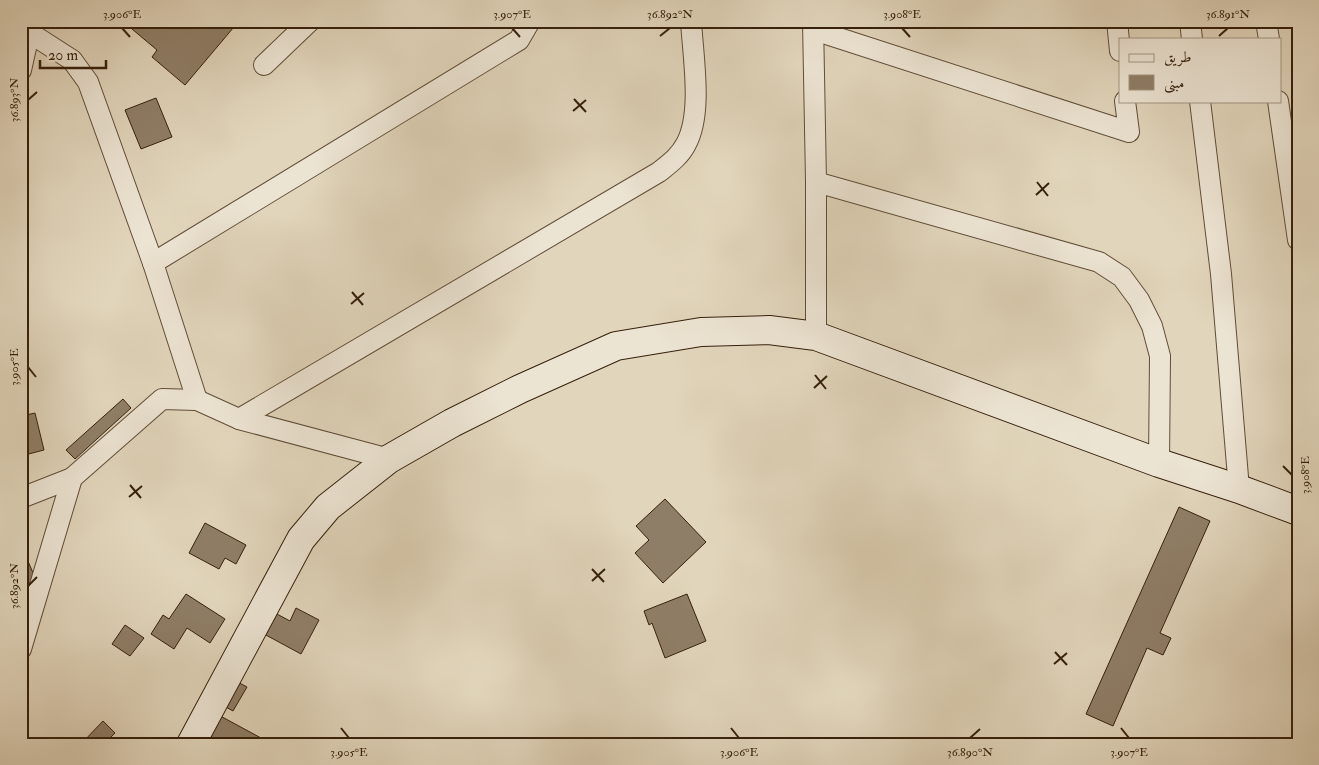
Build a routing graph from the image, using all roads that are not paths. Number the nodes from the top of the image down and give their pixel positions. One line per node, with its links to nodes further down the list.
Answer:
1 (310, 21): 12 (street)
2 (530, 21): 19 (street)
3 (691, 21): 22 (street)
4 (1117, 21): 11 (street)
5 (1190, 21): 9 (street)
6 (1266, 21): 10 (street)
7 (813, 26): 14 (street); 17 (street)
8 (28, 29): 13 (street); 19 (street)
9 (1192, 38)
10 (1269, 38)
11 (1119, 41)
12 (264, 65)
13 (21, 70)
14 (1126, 102)
15 (1200, 102): 26 (street)
16 (1278, 102): 18 (street)
17 (816, 182): 20 (street); 24 (street)
18 (1298, 240)
19 (153, 263): 21 (street)
20 (816, 336): 23 (street); 24 (street)
21 (198, 400): 22 (street); 25 (street)
22 (239, 419): 23 (street)
23 (388, 459): 30 (street)
24 (1159, 463): 26 (street)
25 (72, 478): 27 (street); 29 (street)
26 (1239, 489): 28 (street)
27 (21, 498)
28 (1298, 511)
29 (21, 649)
30 (191, 744)

